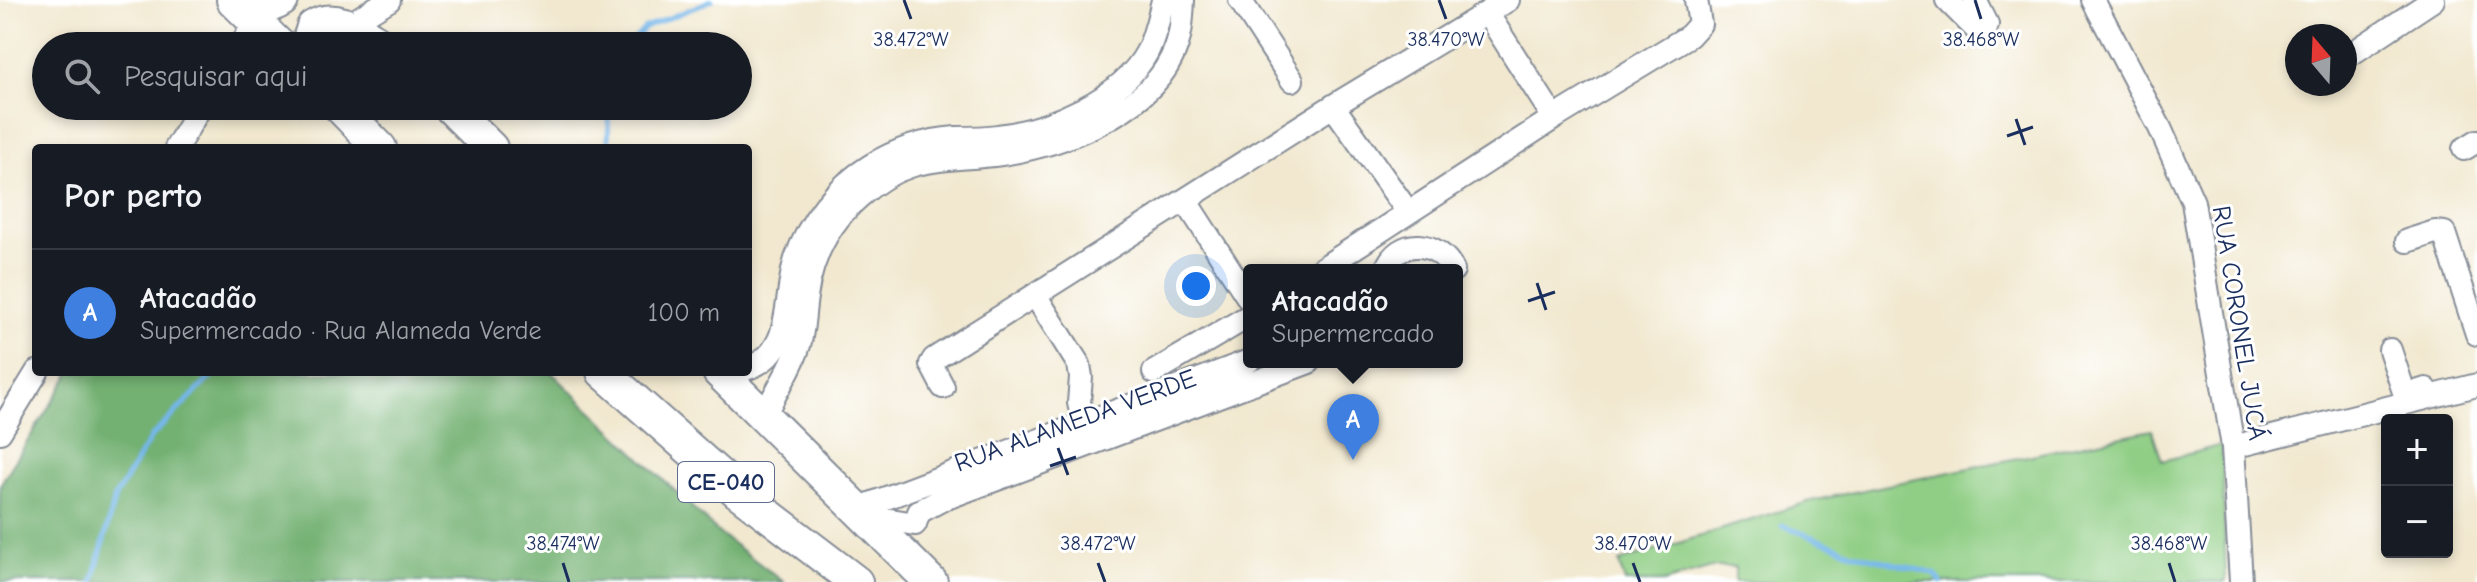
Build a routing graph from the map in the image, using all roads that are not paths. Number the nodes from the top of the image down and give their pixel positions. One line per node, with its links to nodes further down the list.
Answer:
1 (282, 0): 14 (highway)
2 (389, 0): 10 (street)
3 (1240, 0): 23 (street)
4 (1508, 0): 13 (street)
5 (1696, 0): 27 (street)
6 (1947, 0): 7 (street)
7 (1975, 0)
8 (2093, 0): 58 (street, RUA CORONEL JUCÁ)
9 (2433, 0): 21 (street)
10 (352, 8): 18 (highway)
11 (1161, 9): 12 (street); 19 (street)
12 (1182, 10): 20 (street)
13 (1487, 13): 26 (street); 27 (street)
14 (244, 17): 15 (highway)
15 (263, 32)
16 (311, 32): 17 (highway)
17 (359, 32)
18 (373, 32)
19 (1152, 41): 20 (street); 22 (street)
20 (1176, 49): 24 (street)
21 (2357, 50)
22 (1132, 72): 24 (street); 25 (street)
23 (1292, 80)
24 (1149, 89): 25 (street)
25 (1112, 102): 45 (street); 55 (street)
26 (1333, 106): 34 (street); 35 (street)
27 (1554, 118): 35 (street)
28 (193, 120): 31 (street)
29 (353, 120): 32 (highway)
30 (463, 120): 33 (highway)
31 (178, 144)
32 (376, 144)
33 (487, 144)
34 (1185, 200): 40 (street); 41 (street)
35 (1408, 212): 37 (street)
36 (2407, 241): 43 (street)
37 (1329, 264)
38 (1390, 264): 39 (street)
39 (1450, 264)
40 (1243, 290)
41 (1035, 295): 54 (street); 57 (street)
42 (1243, 320): 48 (street)
43 (2477, 334)
44 (2390, 350): 49 (street)
45 (752, 362)
46 (1243, 364): 57 (street, RUA ALAMEDA VERDE)
47 (1291, 368): 57 (street, RUA ALAMEDA VERDE)
48 (1154, 372)
49 (2477, 375)
50 (35, 376): 56 (street)
51 (608, 376): 60 (highway, CE-040)
52 (733, 376): 55 (highway, CE-040)
53 (2477, 385): 58 (street)
54 (943, 387)
55 (764, 416): 59 (highway, CE-040)
56 (0, 432)
57 (1086, 435): 59 (street, RUA ALAMEDA VERDE); 59 (street, RUA ALAMEDA VERDE)
58 (2233, 447): 62 (street, RUA CORONEL JUCÁ)
59 (863, 515): 61 (highway, CE-040)
60 (856, 582)
61 (931, 582)
62 (2241, 582)

